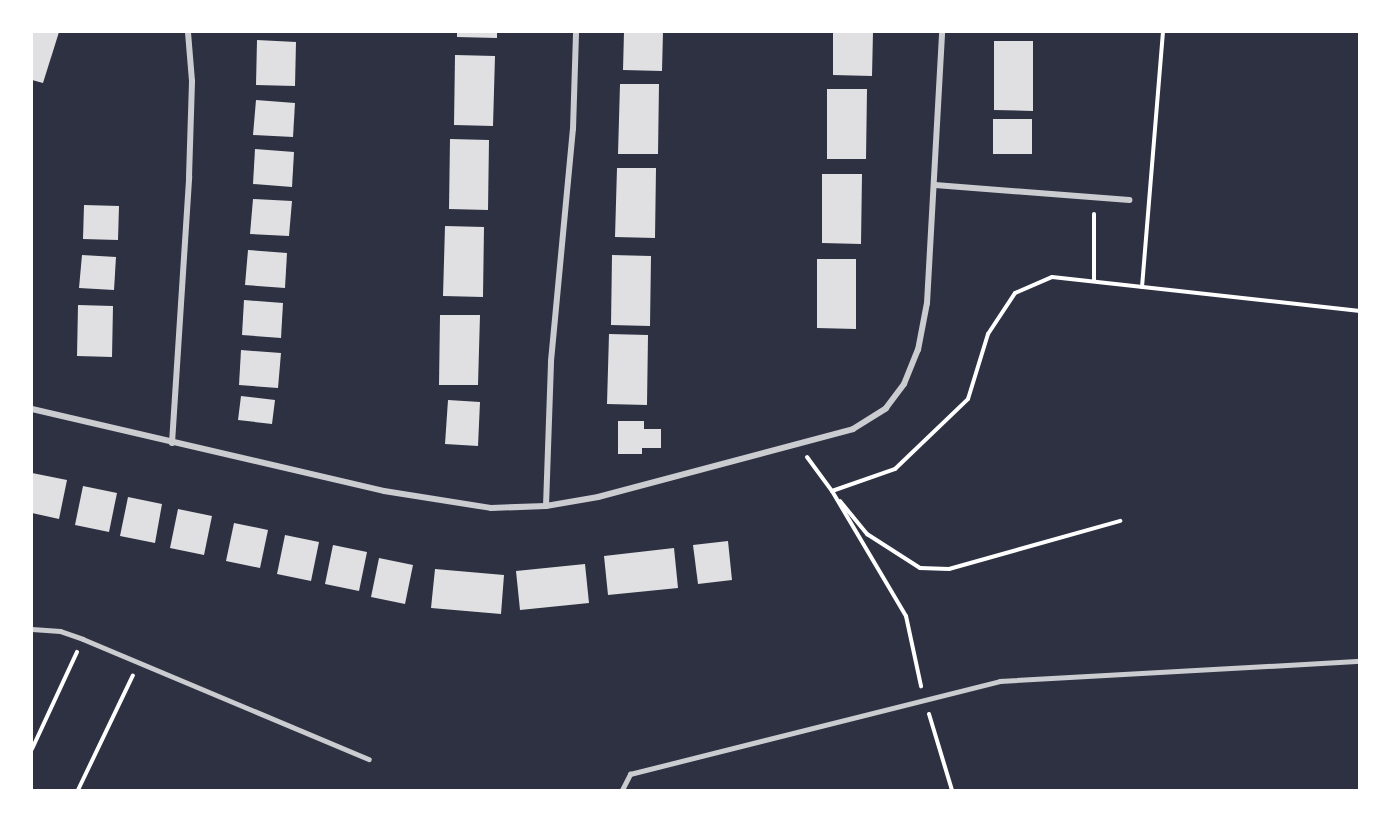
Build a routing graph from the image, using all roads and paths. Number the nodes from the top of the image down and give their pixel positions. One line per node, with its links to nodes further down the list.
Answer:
1 (188, 32): 12 (street)
2 (576, 32): 15 (street)
3 (942, 32): 5 (street)
4 (1162, 32): 9 (path)
5 (935, 186): 6 (street); 13 (street)
6 (1094, 198): 7 (street); 8 (path)
7 (1129, 200)
8 (1094, 282): 9 (path); 14 (path)
9 (1142, 287): 10 (path)
10 (1359, 311)
11 (32, 409): 12 (street)
12 (172, 443): 15 (street)
13 (798, 444): 14 (path); 15 (street)
14 (832, 491): 16 (path); 17 (path)
15 (546, 506)
16 (1120, 521)
17 (906, 616)
18 (32, 629): 19 (lane)
19 (83, 639): 21 (lane); 22 (path)
20 (1359, 661): 25 (lane)
21 (138, 663): 23 (lane); 24 (path)
22 (32, 749)
23 (369, 759)
24 (78, 790)
25 (622, 790)

